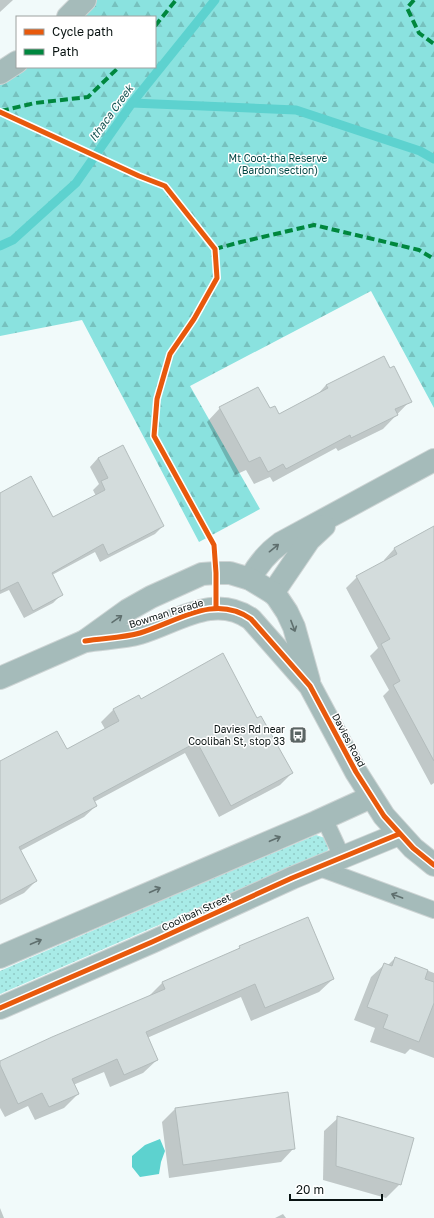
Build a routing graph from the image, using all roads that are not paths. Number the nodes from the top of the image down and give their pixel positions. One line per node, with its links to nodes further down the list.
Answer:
1 (85, 0): 2 (street)
2 (69, 16)
3 (16, 63): 4 (street)
4 (0, 73)
5 (434, 460): 6 (street)
6 (337, 512): 7 (street, one-way to 6); 8 (street)
7 (250, 579): 8 (street, Bowman Parade); 10 (street, Bowman Parade, one-way to 7)
8 (273, 593): 12 (street, Davies Road, one-way to 12)
9 (251, 619): 10 (street, Bowman Parade); 12 (street, Davies Road)
10 (85, 641): 11 (street, Bowman Parade)
11 (0, 678)
12 (310, 686): 13 (street, Davies Road)
13 (371, 797): 14 (street); 15 (street, Davies Road)
14 (324, 818): 16 (lane); 20 (street, one-way to 14)
15 (399, 834): 16 (street, Coolibah Street); 17 (street, Davies Road)
16 (342, 858): 18 (street, Coolibah Street)
17 (434, 865)
18 (317, 867): 19 (lane, one-way to 18); 21 (street, Coolibah Street)
19 (434, 910)
20 (0, 957)
21 (0, 1008)

